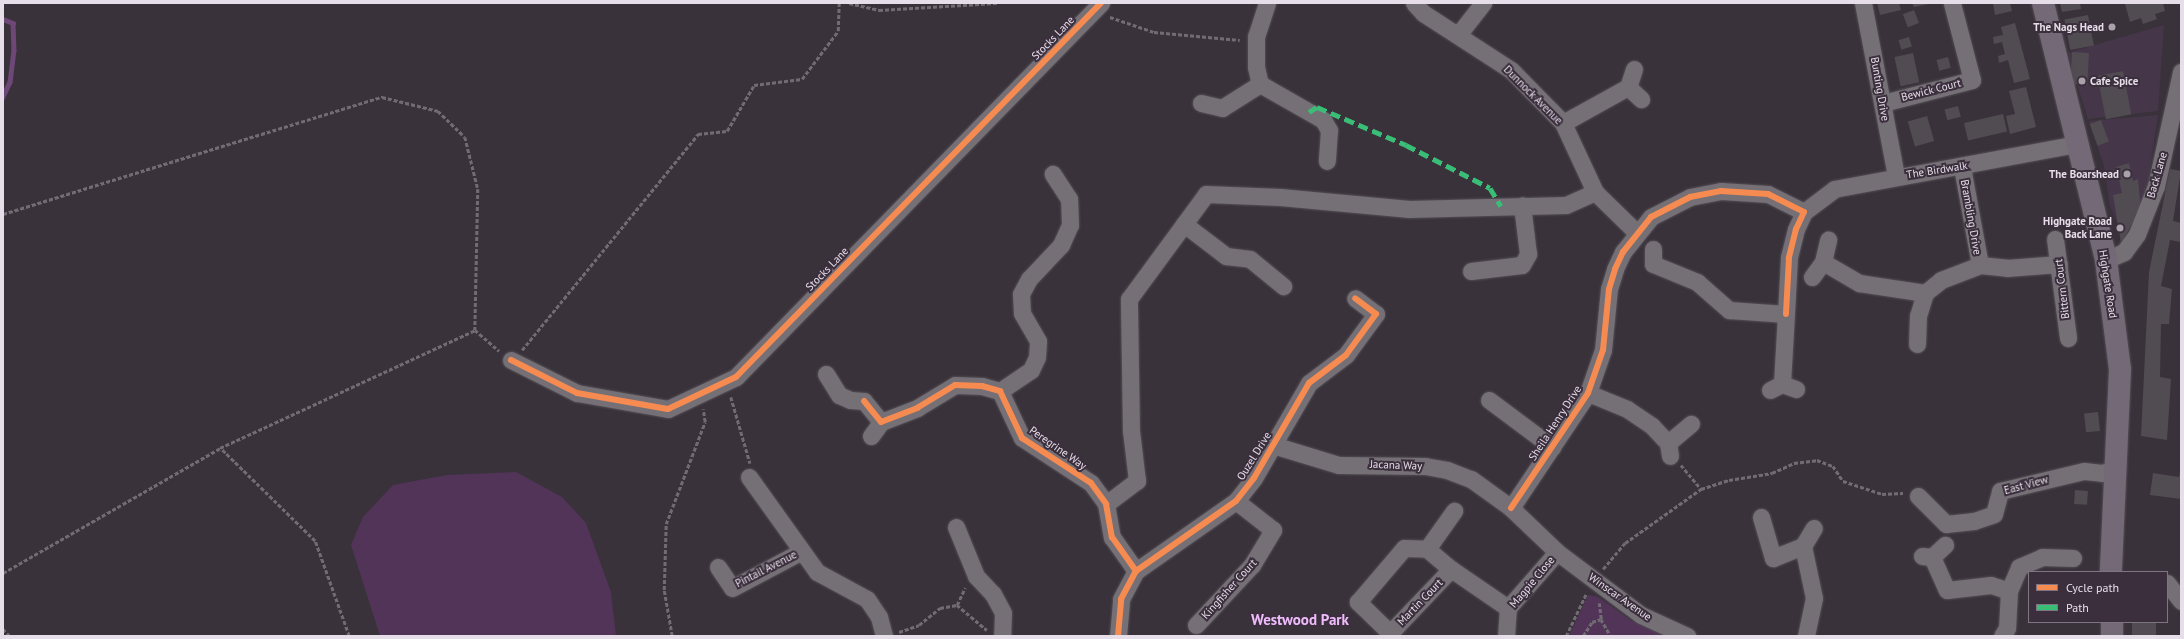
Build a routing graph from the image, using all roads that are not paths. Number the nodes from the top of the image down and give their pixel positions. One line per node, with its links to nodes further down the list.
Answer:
1 (1267, 3): 11 (street)
2 (1414, 3): 8 (street, Dunnock Avenue)
3 (1483, 3): 8 (street)
4 (1863, 3): 14 (street, Bunting Drive)
5 (1952, 3): 14 (street, Bewick Court)
6 (2043, 3): 18 (main road, Highgate Road)
7 (1097, 7): 43 (street, Stocks Lane)
8 (1458, 35): 16 (street, Dunnock Avenue)
9 (1634, 69): 12 (street)
10 (2181, 72): 17 (street, Back Lane)
11 (1260, 84): 15 (street); 19 (street)
12 (1628, 87): 13 (street); 16 (street)
13 (1641, 99)
14 (1883, 102): 22 (street, Bunting Drive)
15 (1201, 103)
16 (1564, 123): 23 (street, Dunnock Avenue)
17 (2174, 142): 30 (street, Back Lane)
18 (2077, 144): 20 (street, The Birdwalk); 30 (main road, Highgate Road)
19 (1327, 161)
20 (1962, 167): 22 (street, The Birdwalk); 34 (street, Brambling Drive)
21 (1053, 174): 46 (street)
22 (1896, 176): 25 (street, The Birdwalk)
23 (1595, 192): 24 (street); 27 (street, Dunnock Avenue)
24 (1522, 205): 26 (street); 35 (street)
25 (1804, 212): 27 (street, Sheila Henry Drive); 40 (street)
26 (1184, 224): 37 (street); 56 (street)
27 (1637, 233): 47 (street, Sheila Henry Drive)
28 (2055, 239): 33 (street, Bittern Court)
29 (1828, 240): 32 (street)
30 (2106, 260): 52 (main road, Highgate Road)
31 (1649, 261): 40 (street)
32 (1823, 262): 36 (street); 38 (street)
33 (2059, 264): 34 (street); 41 (street, Bittern Court)
34 (1980, 265): 38 (street, Brambling Drive)
35 (1471, 271)
36 (1812, 277)
37 (1283, 286)
38 (1925, 293): 42 (street)
39 (1355, 298): 50 (street, Ouzel Drive)
40 (1786, 314): 45 (street)
41 (2068, 338)
42 (1917, 344)
43 (511, 360)
44 (826, 374): 46 (street)
45 (1783, 388)
46 (1000, 391): 56 (street, Peregrine Way)
47 (1588, 392): 49 (street); 51 (street, Sheila Henry Drive)
48 (1489, 400): 51 (street)
49 (1691, 424)
50 (1273, 445): 55 (street, Ouzel Drive); 57 (street, Jacana Way)
51 (1552, 447): 57 (street, Sheila Henry Drive)
52 (2116, 470): 54 (street, East View); 71 (main road, Highgate Road)
53 (749, 477): 65 (street, Pintail Avenue)
54 (1918, 496)
55 (1236, 501): 70 (street, Ouzel Drive); 77 (street, Kingfisher Court)
56 (1106, 504): 70 (street, Peregrine Way)
57 (1511, 508): 66 (street, Jacana Way)
58 (1454, 511): 64 (street)
59 (1761, 517): 63 (street)
60 (956, 527): 78 (street)
61 (1814, 528): 63 (street)
62 (1945, 545): 73 (street)
63 (1803, 546): 83 (street)
64 (1427, 548): 69 (street, Martin Court); 69 (street, Martin Court)
65 (800, 552): 68 (street, Pintail Avenue); 79 (street, Pintail Avenue)
66 (1556, 552): 75 (street, Magpie Close); 82 (street, Winscar Avenue)
67 (2073, 558): 73 (street)
68 (718, 566)
69 (1451, 569): 75 (street, Martin Court)
70 (1136, 571): 80 (street, Ouzel Drive)
71 (2111, 571)
72 (2168, 584): 74 (street)
73 (2009, 591): 84 (street)
74 (2181, 601)
75 (1508, 608): 81 (street, Magpie Close)
76 (2112, 623): 85 (main road)
77 (1196, 626)
78 (1002, 633)
79 (888, 635)
80 (1118, 636)
81 (1506, 636)
82 (1687, 636)
83 (1806, 636)
84 (2002, 636)
85 (2112, 636)

